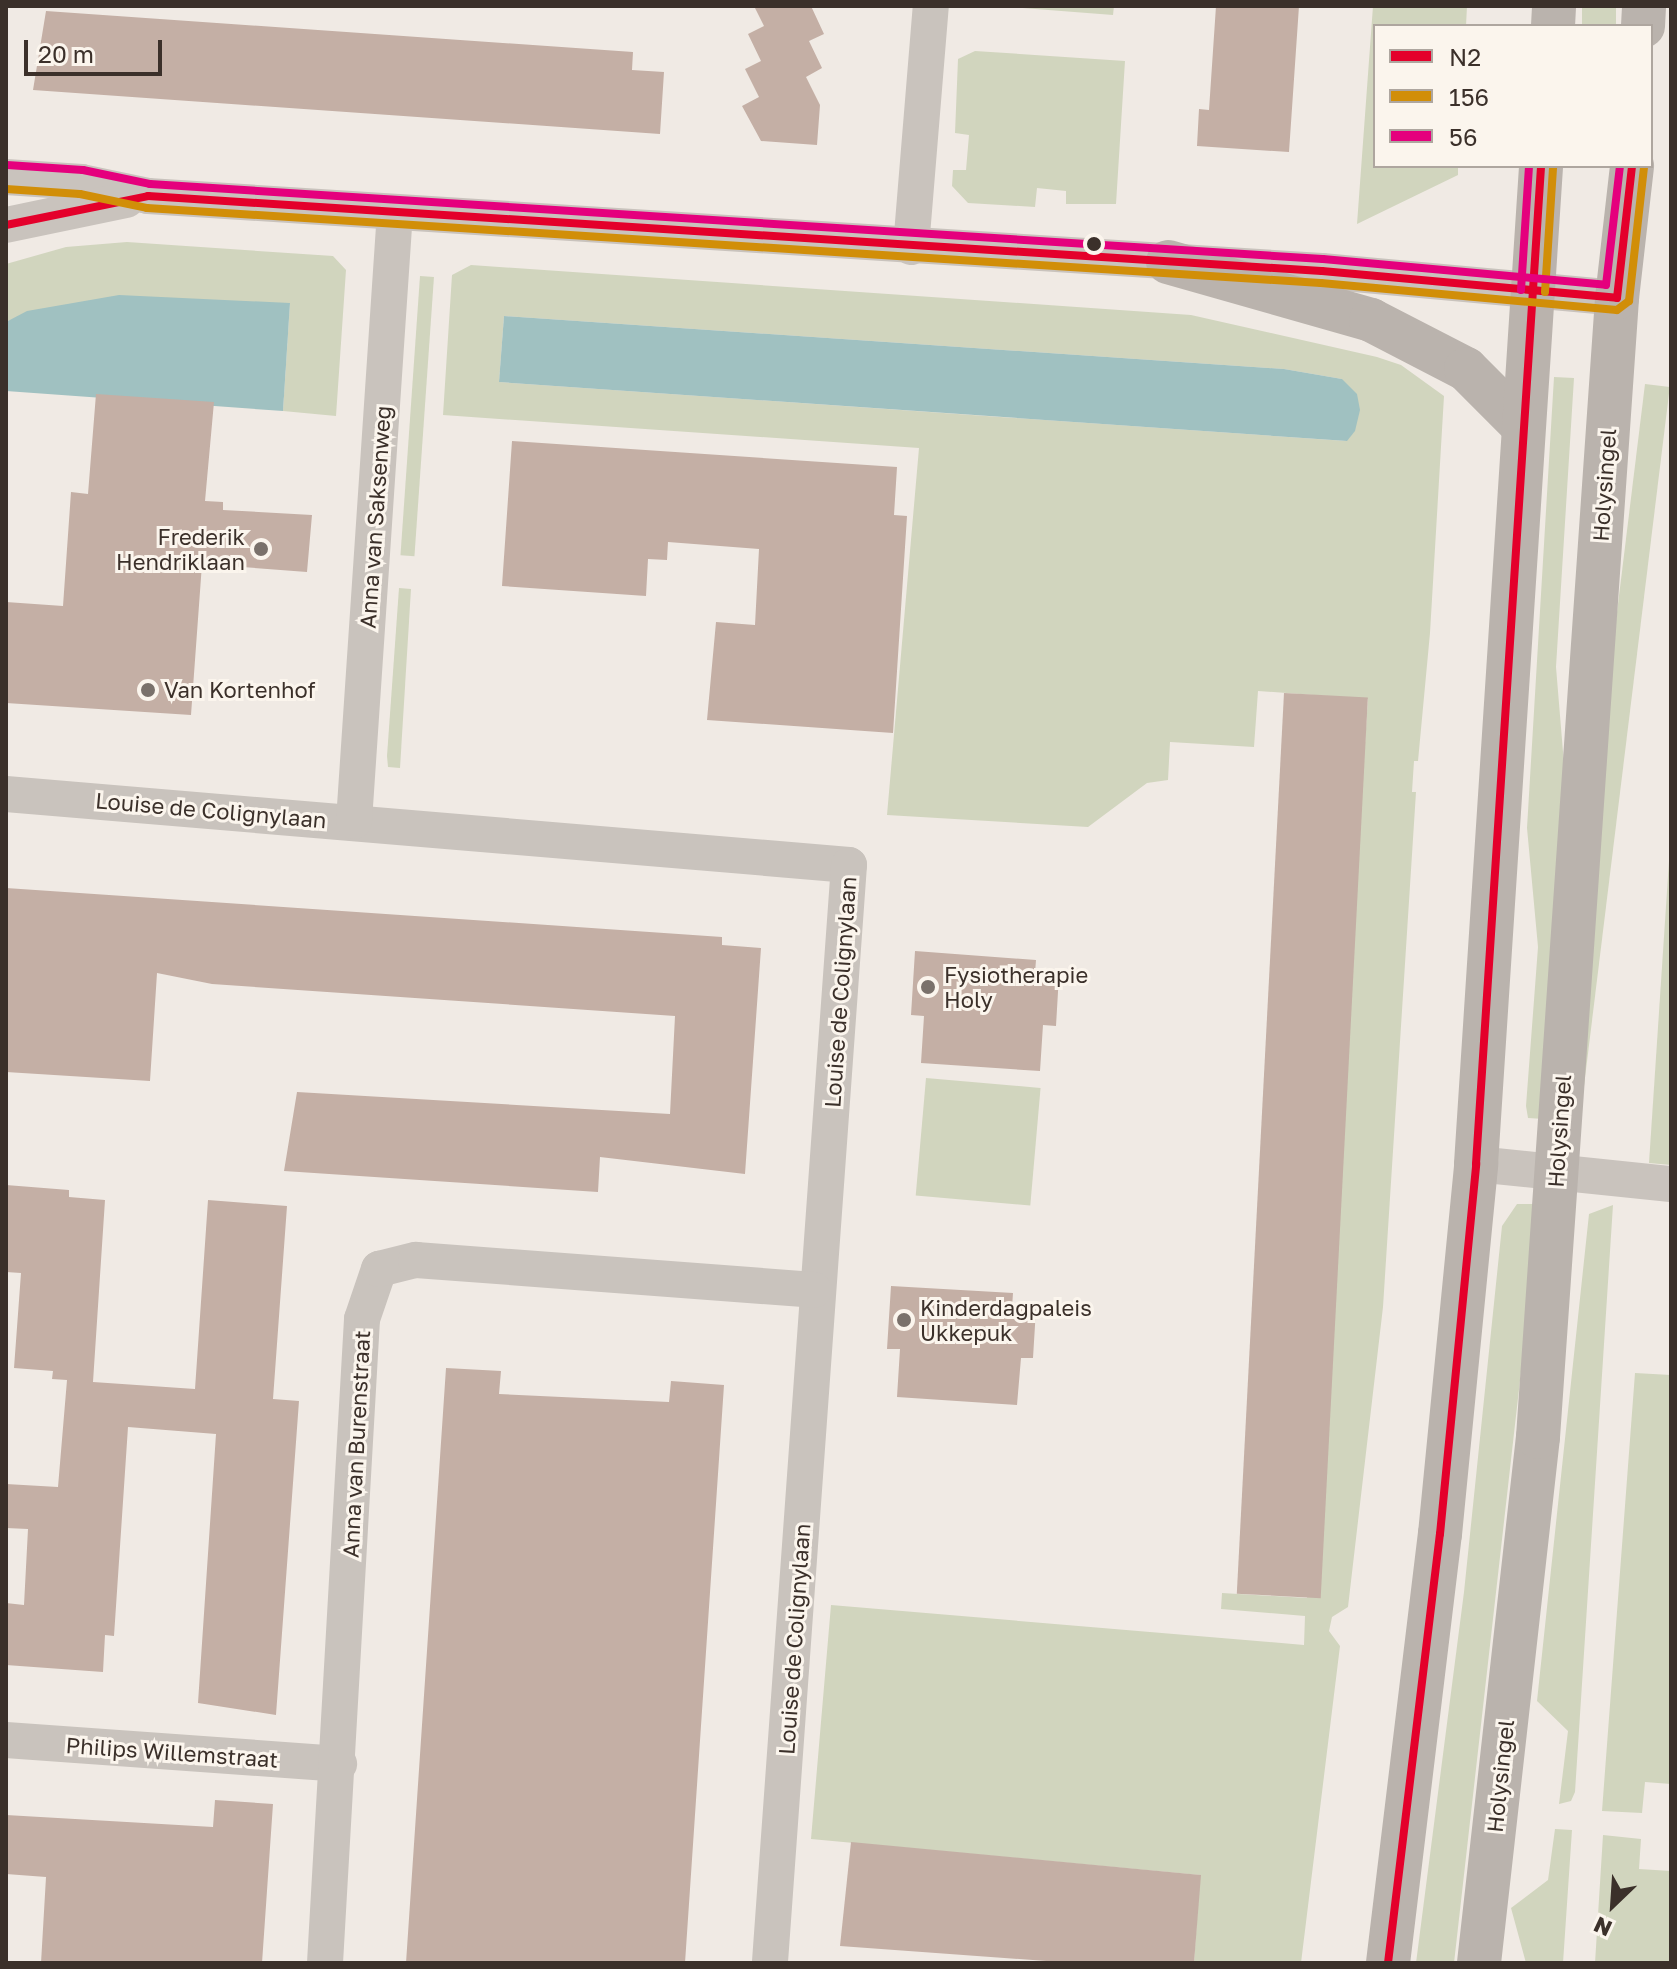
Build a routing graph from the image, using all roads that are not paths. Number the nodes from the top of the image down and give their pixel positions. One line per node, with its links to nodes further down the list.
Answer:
1 (931, 6): 8 (street)
2 (1541, 168): 10 (street)
3 (1632, 168): 11 (street, Holysingel)
4 (6, 177): 5 (street)
5 (148, 196): 6 (street); 7 (street)
6 (395, 212): 8 (street); 14 (street, Anna van Saksenweg)
7 (6, 225)
8 (911, 247): 9 (street)
9 (1168, 262): 10 (street); 12 (street)
10 (1533, 291): 11 (street); 12 (street)
11 (1617, 298): 16 (street, Holysingel)
12 (1522, 425): 15 (street)
13 (6, 794): 14 (street, Louise de Colignylaan)
14 (354, 821): 18 (street, Louise de Colignylaan)
15 (1476, 1164): 16 (street); 23 (street)
16 (1556, 1173): 17 (street); 24 (street, Holysingel)
17 (1671, 1184)
18 (814, 1290): 20 (street, Anna van Burenstraat); 22 (street, Louise de Colignylaan)
19 (6, 1740): 20 (street, Philips Willemstraat)
20 (339, 1764): 21 (street, Anna van Burenstraat)
21 (325, 1963)
22 (770, 1963)
23 (1388, 1963)
24 (1479, 1963)

